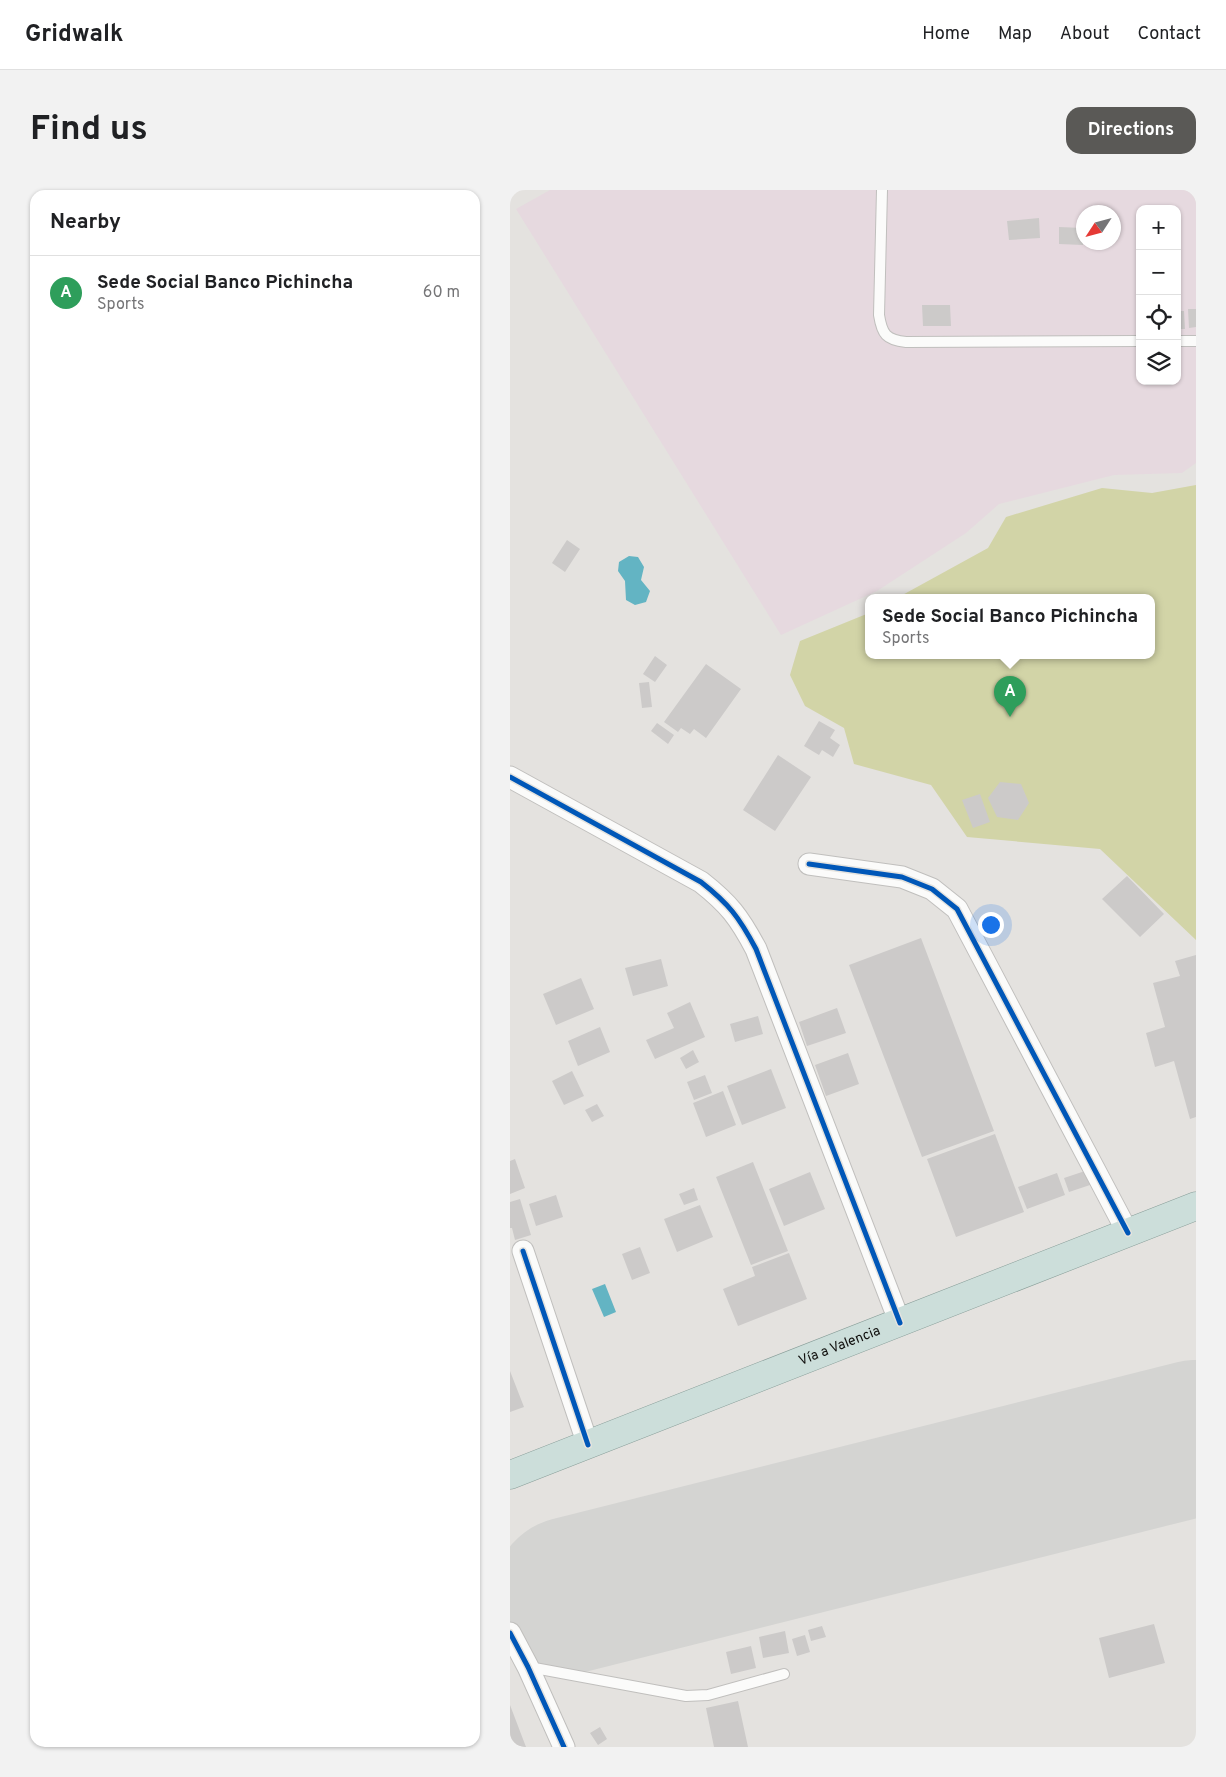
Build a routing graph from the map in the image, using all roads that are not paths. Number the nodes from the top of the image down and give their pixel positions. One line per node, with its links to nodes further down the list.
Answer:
1 (882, 190): 2 (lane)
2 (1136, 341)
3 (1181, 341): 4 (lane)
4 (1196, 341)
5 (510, 777): 10 (street)
6 (809, 864): 8 (street)
7 (1196, 1206): 8 (highway, Vía a Valencia)
8 (1128, 1233): 10 (highway, Vía a Valencia)
9 (523, 1251): 11 (street)
10 (900, 1323): 11 (highway, Vía a Valencia)
11 (588, 1445): 12 (highway, Vía a Valencia)
12 (510, 1476)
13 (510, 1633): 14 (street)
14 (528, 1667): 15 (lane); 16 (street)
15 (784, 1674)
16 (564, 1747)

